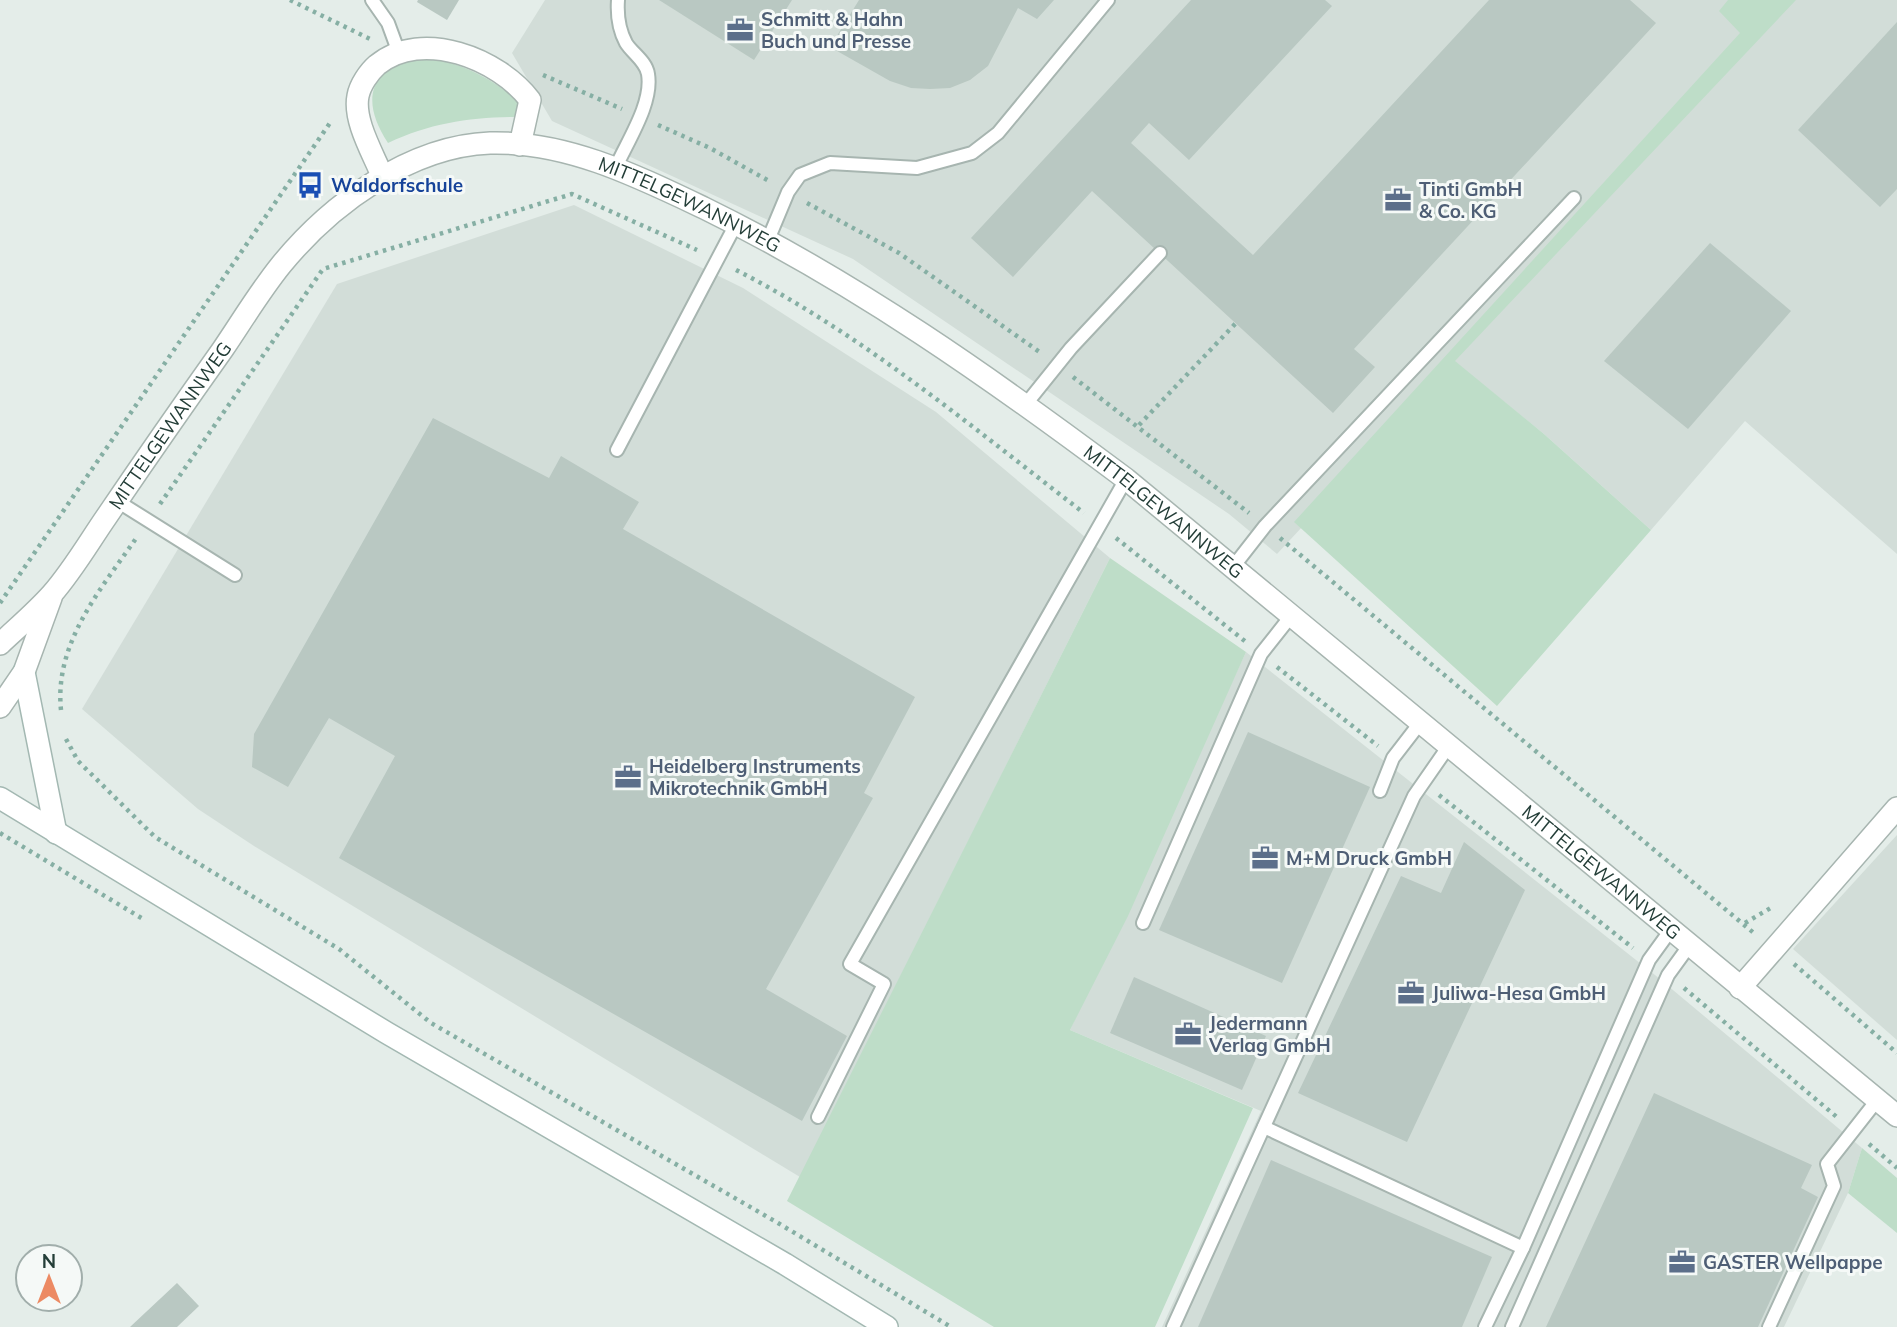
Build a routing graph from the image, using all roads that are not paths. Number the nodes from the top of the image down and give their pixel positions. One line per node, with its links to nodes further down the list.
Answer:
1 (618, 0): 6 (lane)
2 (1108, 0): 10 (lane)
3 (377, 2): 4 (lane)
4 (392, 46): 5 (street); 7 (street)
5 (520, 145): 6 (street, MITTELGEWANNWEG); 7 (street, MITTELGEWANNWEG)
6 (616, 167): 9 (street, MITTELGEWANNWEG)
7 (383, 178): 15 (street, MITTELGEWANNWEG)
8 (1574, 198): 16 (lane)
9 (736, 224): 10 (street, MITTELGEWANNWEG); 13 (lane)
10 (768, 240): 12 (street, MITTELGEWANNWEG)
11 (1160, 253): 12 (lane)
12 (1026, 404): 14 (street, MITTELGEWANNWEG)
13 (617, 450)
14 (1126, 479): 16 (street, MITTELGEWANNWEG); 35 (lane)
15 (117, 501): 17 (lane); 18 (street, MITTELGEWANNWEG)
16 (1233, 567): 19 (street, MITTELGEWANNWEG)
17 (234, 575)
18 (53, 592): 20 (street, MITTELGEWANNWEG); 21 (street, MITTELGEWANNWEG)
19 (1291, 616): 23 (street, MITTELGEWANNWEG); 29 (lane)
20 (0, 644)
21 (24, 672): 22 (street, MITTELGEWANNWEG); 28 (street)
22 (0, 707)
23 (1420, 723): 24 (street, MITTELGEWANNWEG); 25 (lane)
24 (1448, 747): 30 (street, MITTELGEWANNWEG); 36 (lane)
25 (1380, 791)
26 (0, 798): 28 (street)
27 (1897, 808): 32 (street)
28 (56, 833): 38 (street)
29 (1143, 923)
30 (1670, 930): 31 (street, MITTELGEWANNWEG); 37 (lane)
31 (1689, 946): 32 (street, MITTELGEWANNWEG); 41 (lane)
32 (1740, 988): 33 (street, MITTELGEWANNWEG)
33 (1878, 1099): 34 (street, MITTELGEWANNWEG); 42 (lane)
34 (1897, 1116)
35 (818, 1117)
36 (1264, 1128): 37 (lane); 39 (lane)
37 (1523, 1248): 40 (lane)
38 (887, 1327)
39 (1172, 1327)
40 (1485, 1327)
41 (1511, 1327)
42 (1769, 1327)

